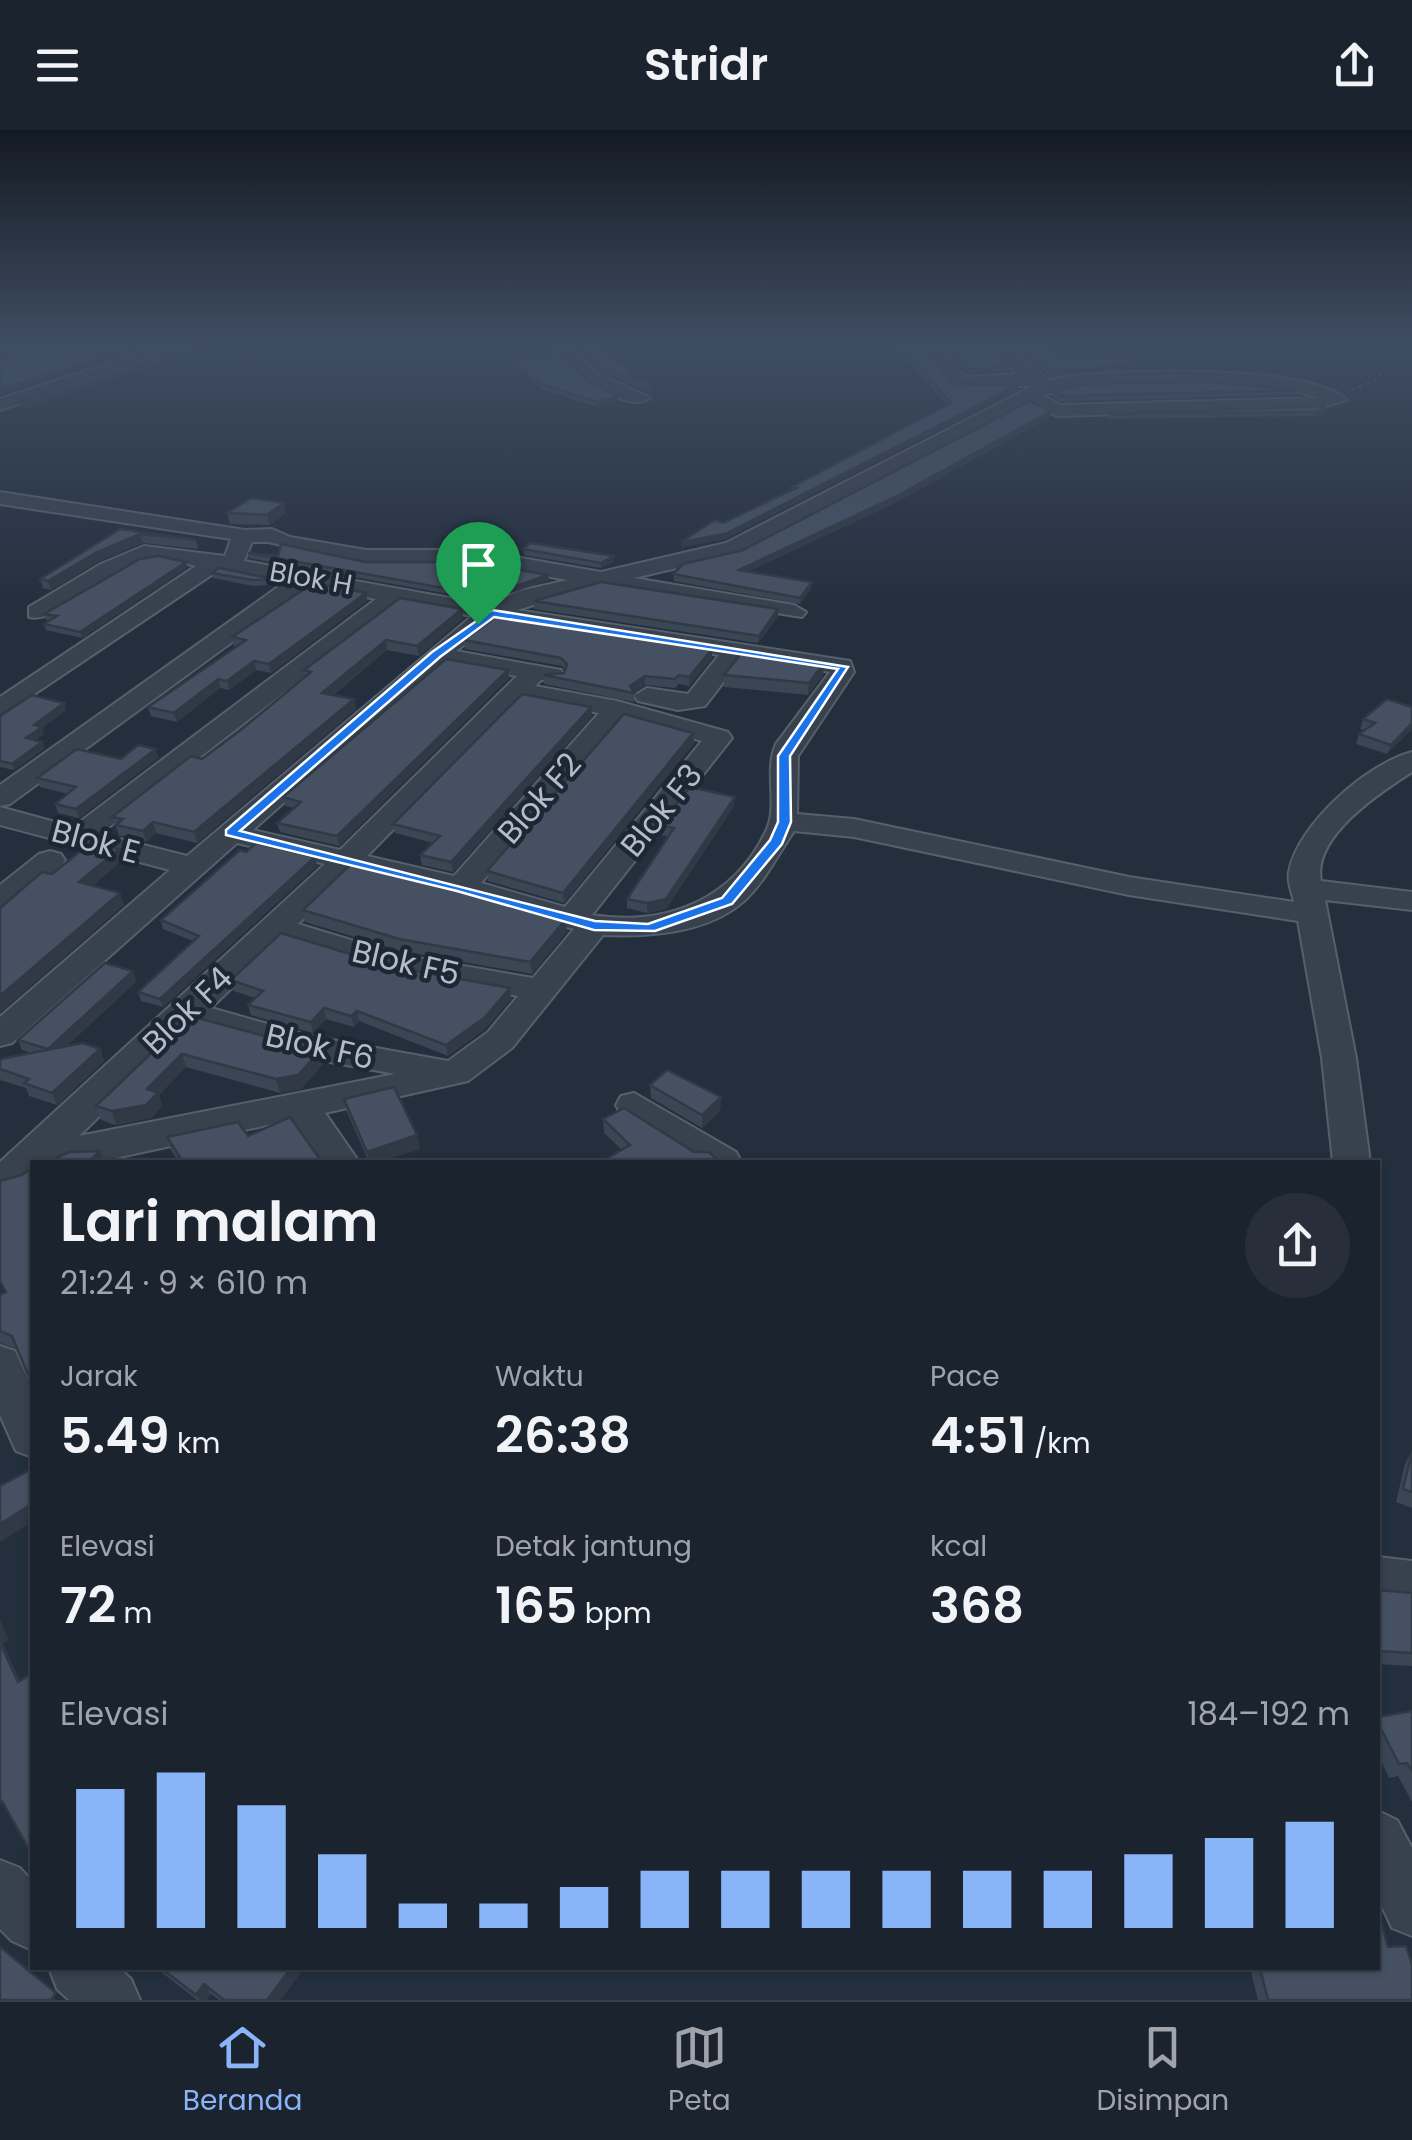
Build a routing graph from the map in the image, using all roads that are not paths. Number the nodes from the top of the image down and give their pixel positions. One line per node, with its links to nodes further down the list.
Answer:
1 (960, 428): 6 (street)
2 (0, 498): 3 (street)
3 (243, 536): 4 (street); 6 (street)
4 (224, 562): 5 (street, Blok H); 8 (street, Blok H); 14 (street)
5 (307, 577): 7 (street, Blok H); 17 (street)
6 (605, 579): 9 (street); 10 (street)
7 (397, 594): 10 (street, Blok H); 21 (street)
8 (37, 612)
9 (794, 612)
10 (492, 613): 11 (street, Blok H); 12 (street)
11 (735, 651): 13 (street); 19 (street, Blok H)
12 (436, 654): 13 (street); 20 (street)
13 (527, 681): 15 (street); 23 (street, Blok F4)
14 (0, 709)
15 (617, 709): 25 (street, Blok F2); 29 (street, Blok F3)
16 (1412, 760): 28 (street)
17 (0, 798)
18 (0, 816): 21 (street, Blok E)
19 (785, 822): 28 (street); 29 (street)
20 (230, 832): 23 (street); 24 (street)
21 (78, 836): 24 (street, Blok E)
22 (50, 860): 26 (street)
23 (347, 860): 25 (street); 30 (street, Blok F4)
24 (192, 867): 33 (street)
25 (461, 888): 29 (street)
26 (0, 900)
27 (1412, 901): 28 (street)
28 (1307, 906): 41 (street)
29 (584, 922): 31 (street)
30 (272, 926): 31 (street, Blok F5); 32 (street, Blok F4)
31 (542, 990): 34 (street)
32 (185, 1012): 34 (street, Blok F6); 42 (street, Blok F4)
33 (0, 1035)
34 (456, 1073): 35 (street)
35 (299, 1105): 37 (street); 39 (street)
36 (634, 1105): 40 (street)
37 (101, 1156): 38 (street)
38 (62, 1160)
39 (340, 1160)
40 (720, 1160)
41 (1352, 1160)
42 (24, 1164)
43 (0, 1363): 44 (street)
44 (23, 1430)
45 (1380, 1580): 46 (street)
46 (1412, 1583)
47 (1380, 1843): 49 (street)
48 (0, 1888): 50 (street)
49 (1412, 1908)
50 (30, 1919)
51 (80, 1970): 52 (street)
52 (110, 2000)

